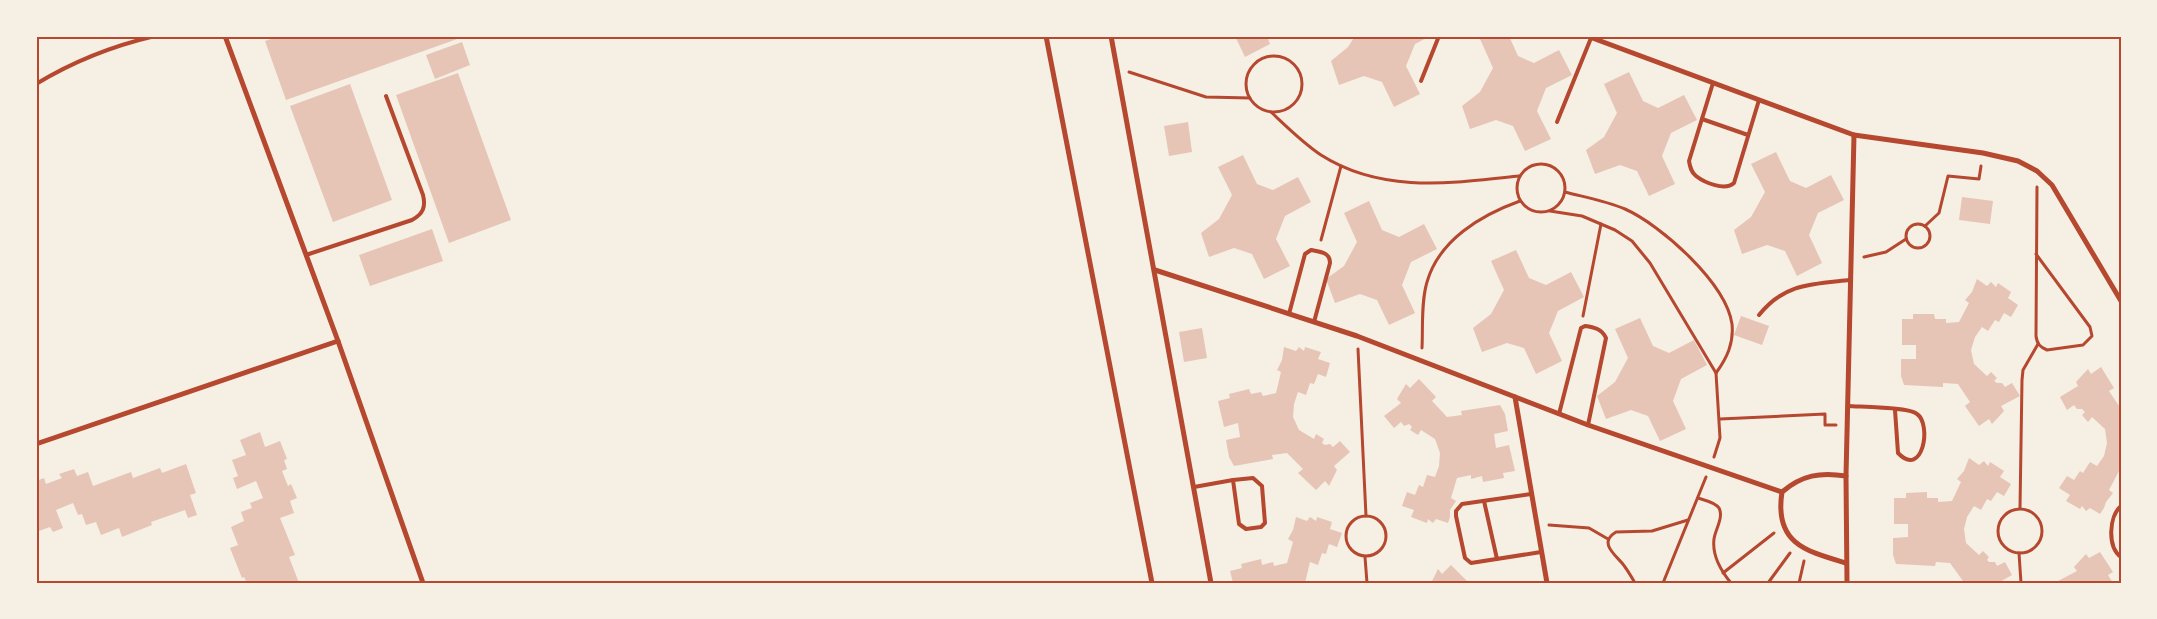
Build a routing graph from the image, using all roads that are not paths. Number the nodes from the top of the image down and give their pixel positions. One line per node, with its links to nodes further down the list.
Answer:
1 (155, 36): 9 (lane)
2 (225, 36): 16 (street)
3 (1046, 36): 42 (street)
4 (1111, 36): 17 (street)
5 (1439, 36): 7 (lane)
6 (1589, 37): 8 (street); 13 (lane)
7 (1421, 81)
8 (1713, 83): 11 (street); 12 (lane)
9 (36, 84)
10 (386, 96): 16 (lane)
11 (1759, 100): 14 (lane); 15 (street)
12 (1702, 119): 14 (lane); 14 (lane)
13 (1557, 122)
14 (1748, 135)
15 (1854, 135): 18 (street); 19 (street)
16 (306, 255): 23 (street)
17 (1155, 270): 20 (street); 32 (street)
18 (1850, 280): 21 (lane); 25 (street)
19 (2121, 301)
20 (1289, 314): 22 (street); 22 (lane)
21 (1759, 315)
22 (1314, 322): 24 (street)
23 (338, 341): 29 (street); 41 (street)
24 (1515, 397): 27 (street); 34 (street)
25 (1848, 406): 26 (lane); 30 (street)
26 (1895, 410): 26 (lane)
27 (1559, 414): 28 (street); 28 (lane)
28 (1588, 425): 33 (street)
29 (36, 444)
30 (1846, 476): 33 (street); 40 (street)
31 (1233, 480): 31 (lane); 32 (lane)
32 (1194, 487): 43 (street)
33 (1782, 492): 40 (street)
34 (1531, 494): 35 (lane); 37 (street)
35 (1484, 501): 39 (lane); 39 (lane)
36 (2121, 506): 38 (lane)
37 (1541, 552): 39 (lane); 44 (street)
38 (2121, 557)
39 (1497, 559)
40 (1846, 562): 45 (street)
41 (423, 583)
42 (1152, 583)
43 (1211, 583)
44 (1547, 583)
45 (1847, 583)

